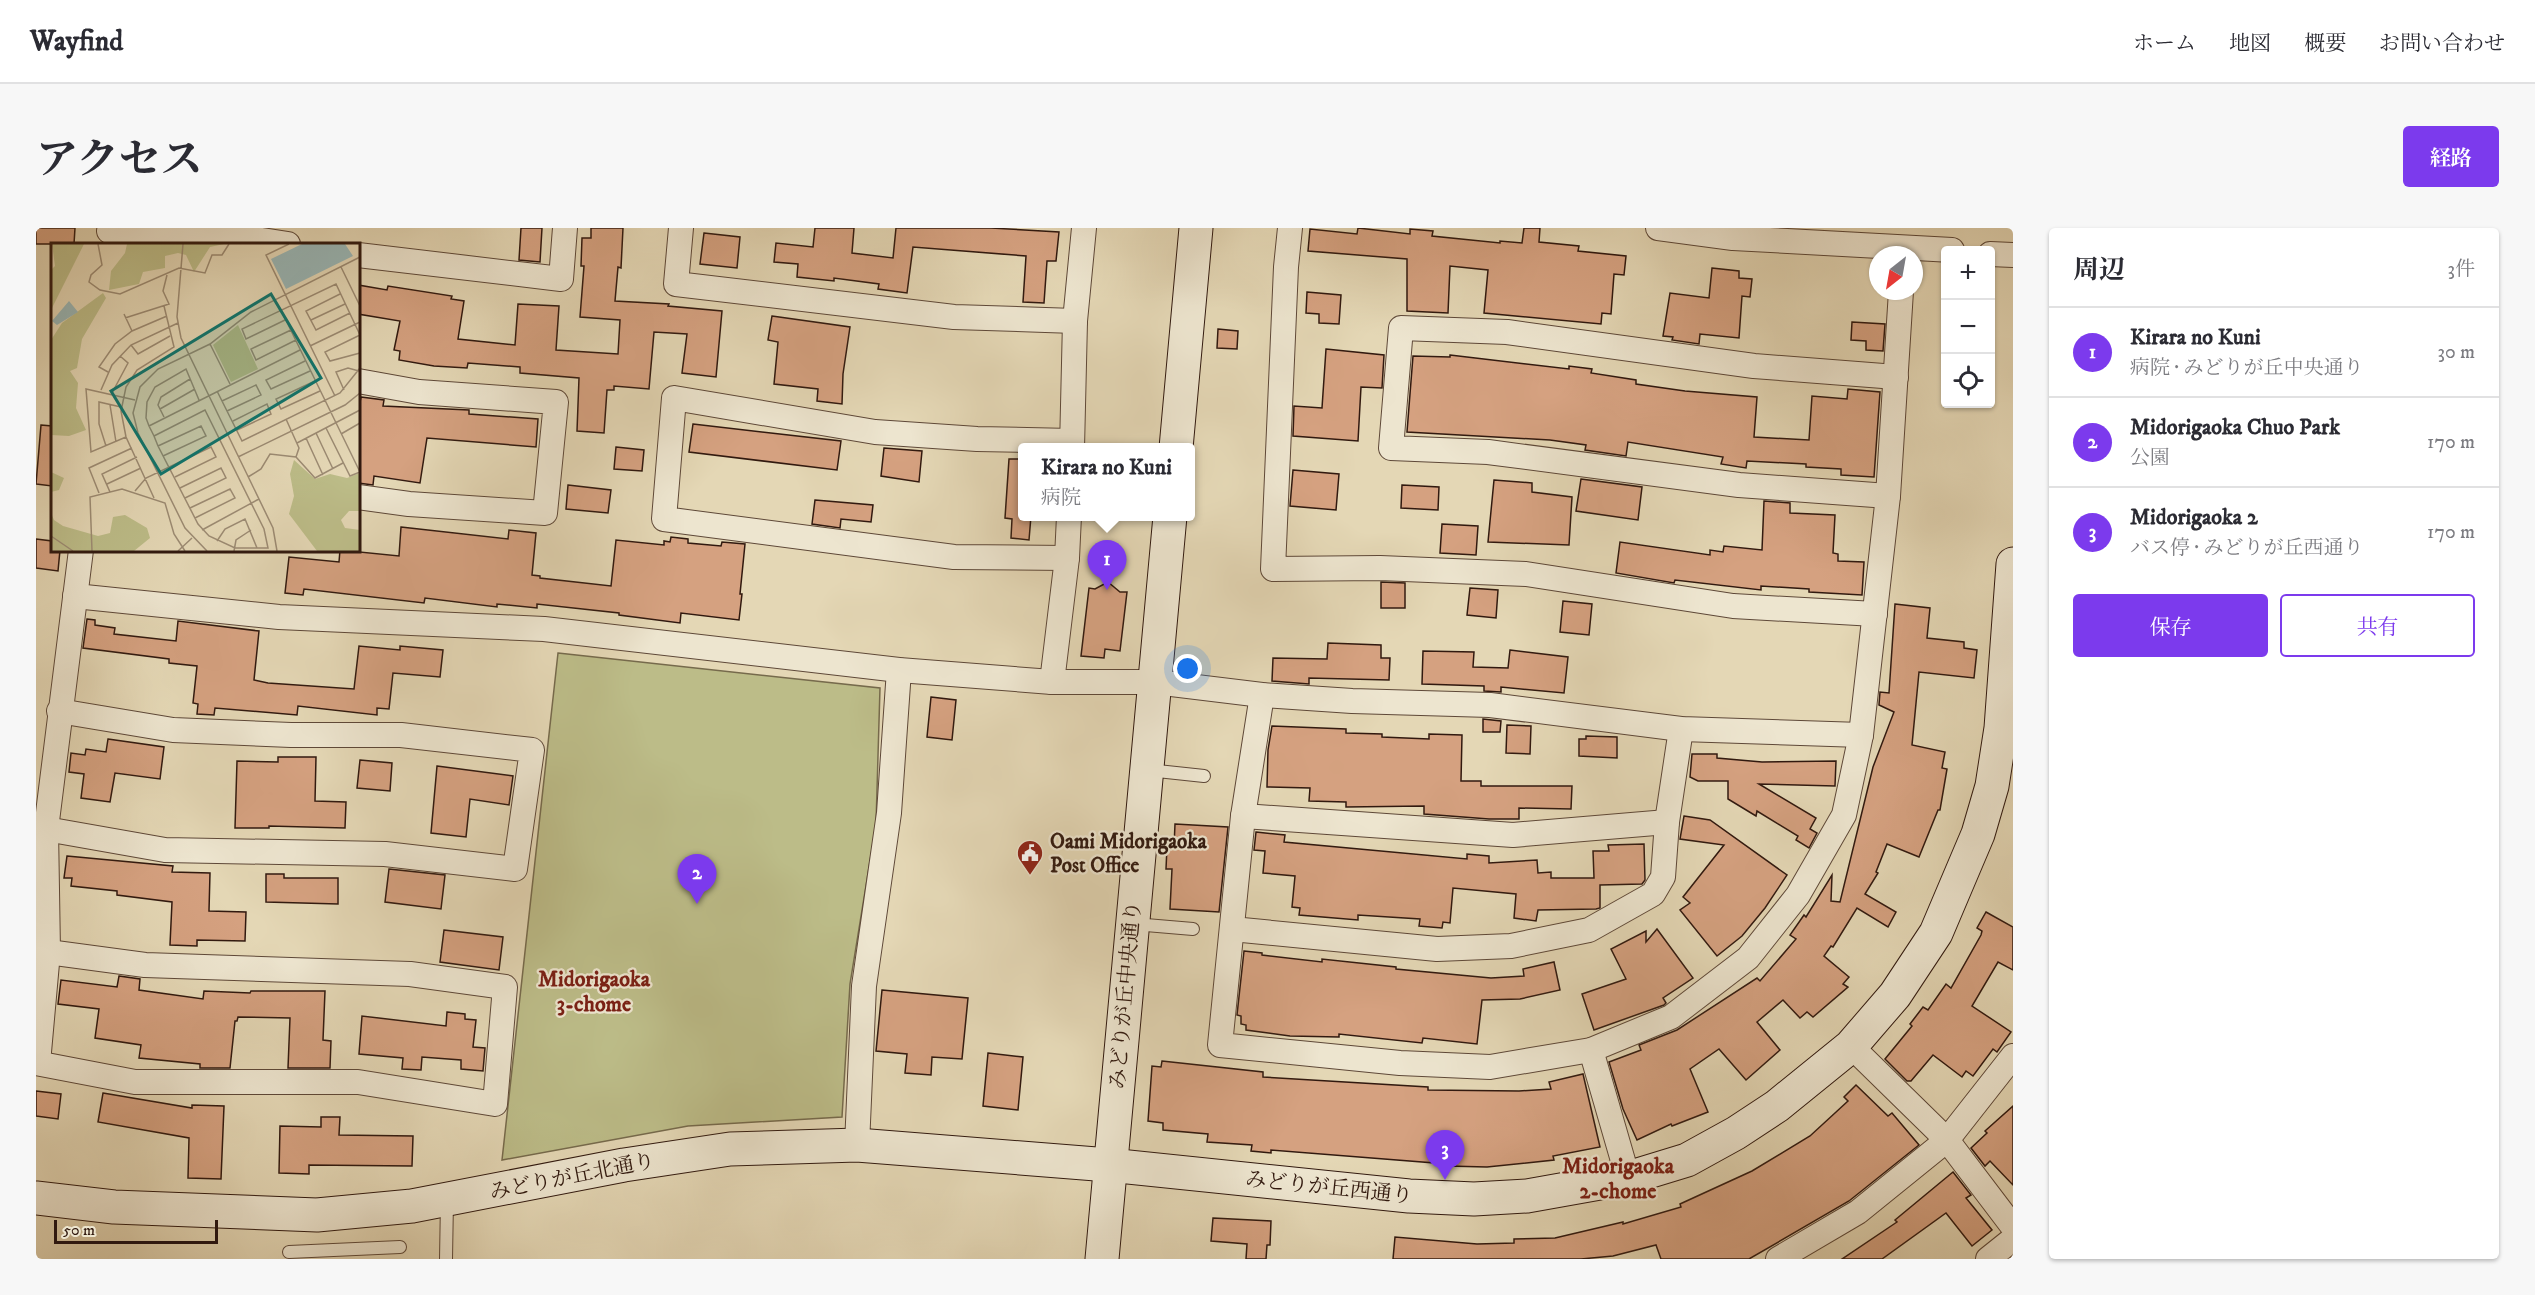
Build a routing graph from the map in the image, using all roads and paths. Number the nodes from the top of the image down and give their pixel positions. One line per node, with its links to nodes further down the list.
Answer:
1 (565, 228): 12 (street)
2 (681, 228): 15 (street)
3 (1084, 228): 15 (street)
4 (1196, 228): 20 (street)
5 (1290, 228): 29 (street)
6 (1658, 228): 9 (street)
7 (109, 234): 8 (street)
8 (281, 243)
9 (1903, 243): 10 (street)
10 (1941, 248)
11 (1995, 254): 13 (street)
12 (360, 255)
13 (2013, 255)
14 (1900, 300): 16 (street)
15 (1075, 321): 19 (street)
16 (1896, 377): 21 (street); 21 (street)
17 (360, 381): 22 (street)
18 (1053, 443): 26 (street)
19 (1072, 443)
20 (1176, 443)
21 (1888, 496): 29 (street)
22 (360, 497)
23 (1069, 521): 26 (street)
24 (1170, 521): 32 (street, みどりが丘中央通り)
25 (81, 552): 28 (street)
26 (1067, 558): 31 (street)
27 (2013, 564): 46 (street, みどりが丘西通り)
28 (75, 596): 30 (street); 34 (street)
29 (1875, 614): 36 (street)
30 (899, 670): 31 (street); 51 (street)
31 (1052, 682): 32 (street)
32 (1155, 682): 33 (street); 37 (street, みどりが丘中央通り)
33 (1262, 695): 35 (street); 39 (street)
34 (59, 711): 41 (street); 41 (street)
35 (1681, 729): 36 (street); 40 (street)
36 (1861, 735): 47 (street)
37 (1147, 770): 38 (lane); 42 (street, みどりが丘中央通り)
38 (1204, 776)
39 (1243, 816): 40 (street); 44 (street)
40 (1667, 822): 44 (street)
41 (46, 829): 45 (street)
42 (1132, 923): 43 (lane); 52 (street, みどりが丘中央通り)
43 (1193, 929)
44 (1232, 929): 47 (street)
45 (48, 952): 49 (street); 49 (street)
46 (1851, 1046): 50 (street); 53 (street, みどりが丘西通り)
47 (1591, 1050): 53 (street)
48 (2013, 1056): 50 (street)
49 (37, 1063)
50 (1947, 1140): 56 (street); 62 (street)
51 (857, 1145): 52 (street, みどりが丘北通り); 55 (street, みどりが丘北通り)
52 (1109, 1165): 53 (street, みどりが丘西通り); 61 (street, みどりが丘中央通り)
53 (1628, 1178)
54 (36, 1198): 55 (street, みどりが丘北通り)
55 (447, 1200): 60 (lane)
56 (2013, 1227)
57 (2013, 1239): 63 (street)
58 (400, 1247): 59 (lane)
59 (289, 1252)
60 (446, 1259)
61 (1102, 1259)
62 (1778, 1259)
63 (1988, 1259)

